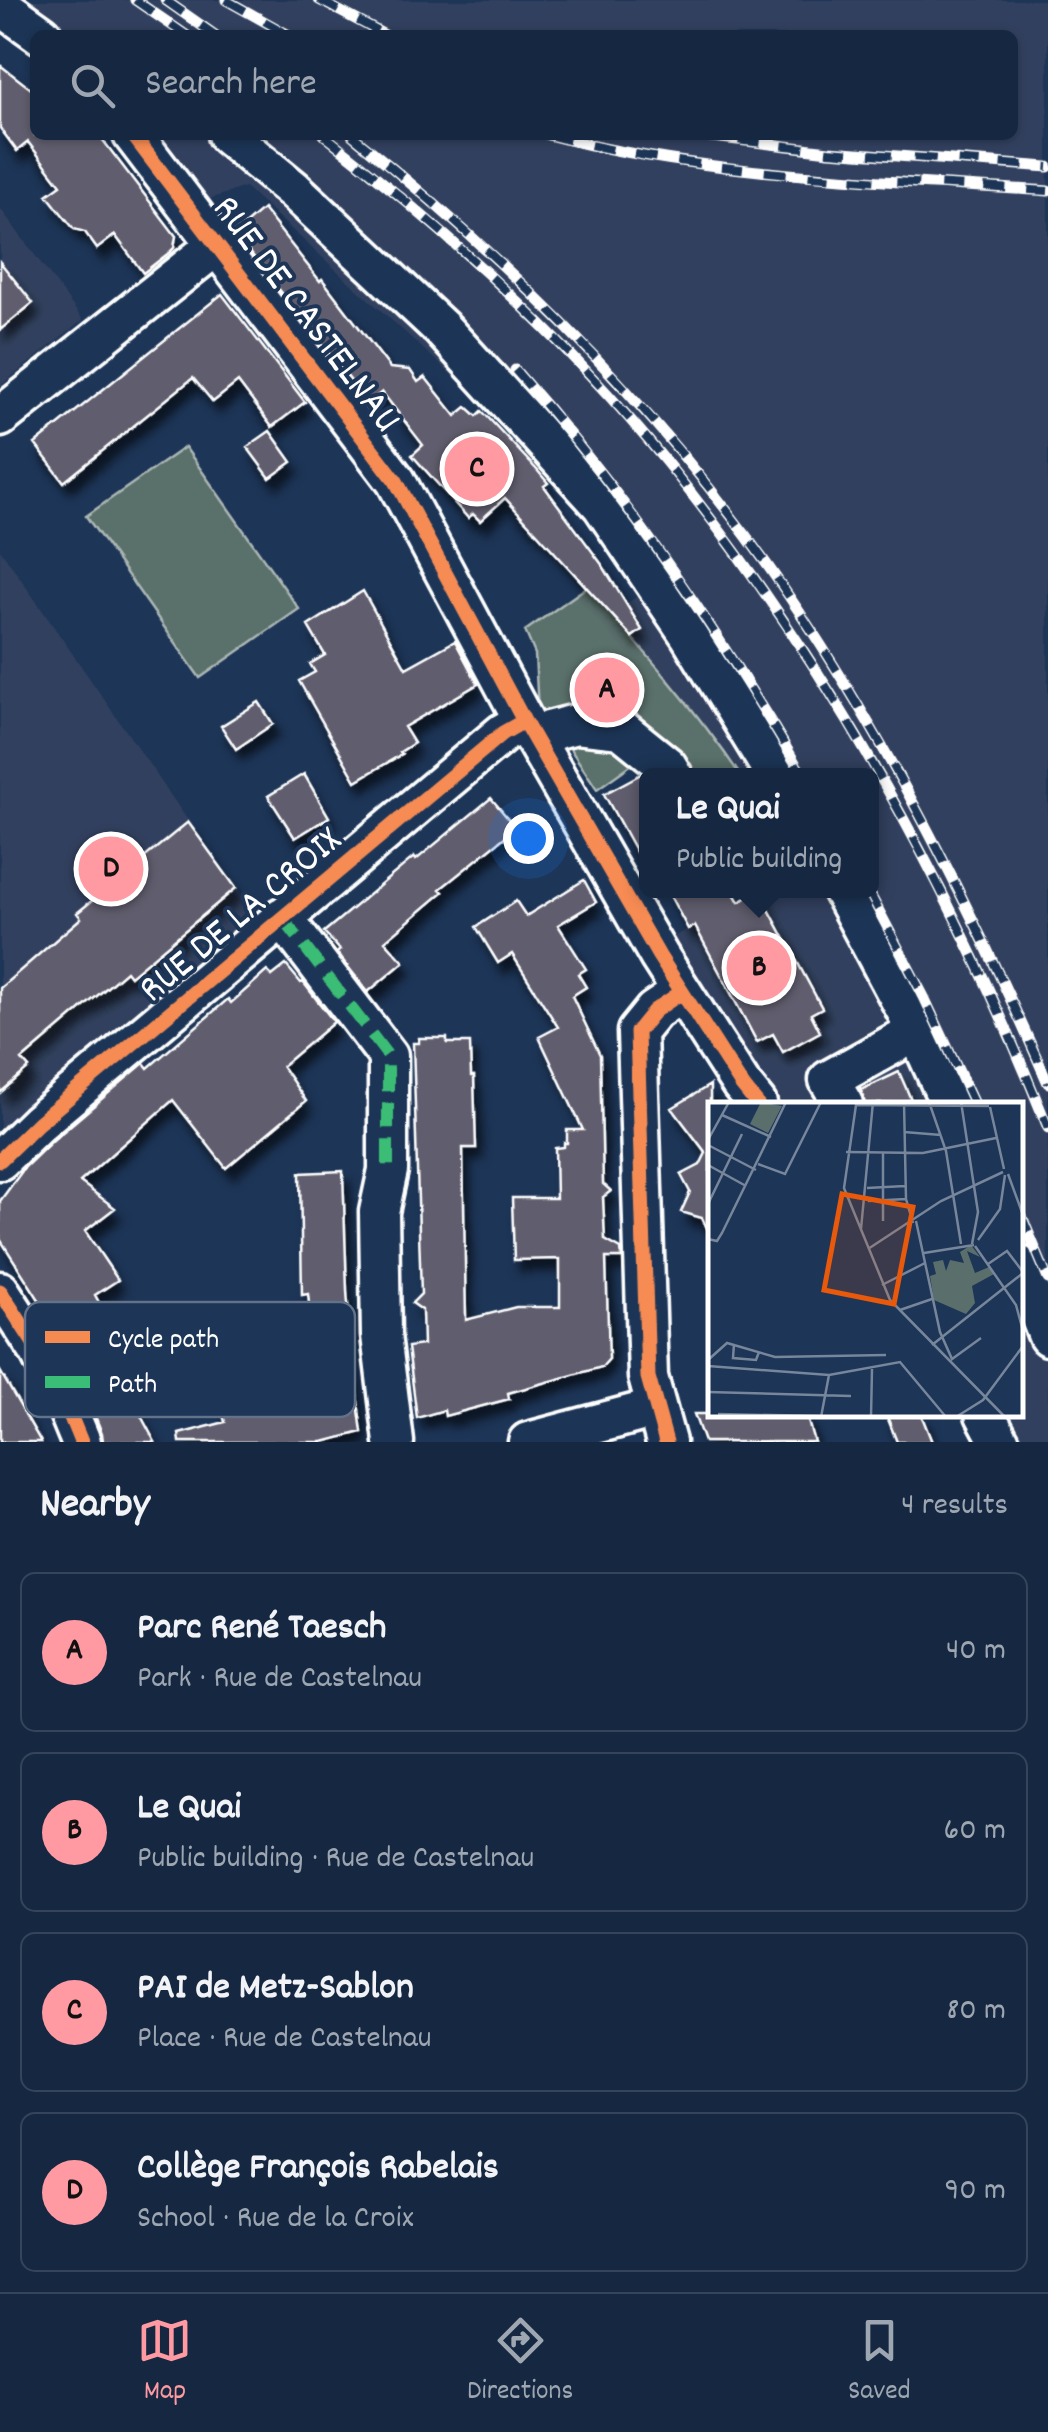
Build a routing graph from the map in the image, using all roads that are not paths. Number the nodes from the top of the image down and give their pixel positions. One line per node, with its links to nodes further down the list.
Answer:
1 (0, 4): 2 (street)
2 (35, 30)
3 (137, 140): 5 (street, RUE DE CASTELNAU)
4 (234, 140): 9 (street)
5 (217, 245): 6 (street); 7 (street, RUE DE CASTELNAU)
6 (0, 417)
7 (529, 730): 8 (street, RUE DE LA CROIX); 11 (street, RUE DE LA CROIX); 12 (street, RUE DE CASTELNAU)
8 (668, 768)
9 (771, 768)
10 (846, 898): 13 (street)
11 (282, 917): 17 (street, RUE DE LA CROIX); 26 (street)
12 (682, 992): 14 (street, RUE DE CASTELNAU); 24 (street)
13 (916, 1031): 15 (street); 16 (street)
14 (755, 1102)
15 (841, 1102)
16 (949, 1102)
17 (0, 1160)
18 (1023, 1274): 21 (street)
19 (0, 1292): 20 (street)
20 (25, 1330)
21 (1048, 1336)
22 (70, 1417): 25 (street)
23 (987, 1417): 28 (street)
24 (661, 1425): 27 (street)
25 (81, 1442)
26 (394, 1442)
27 (528, 1442)
28 (1000, 1442)

